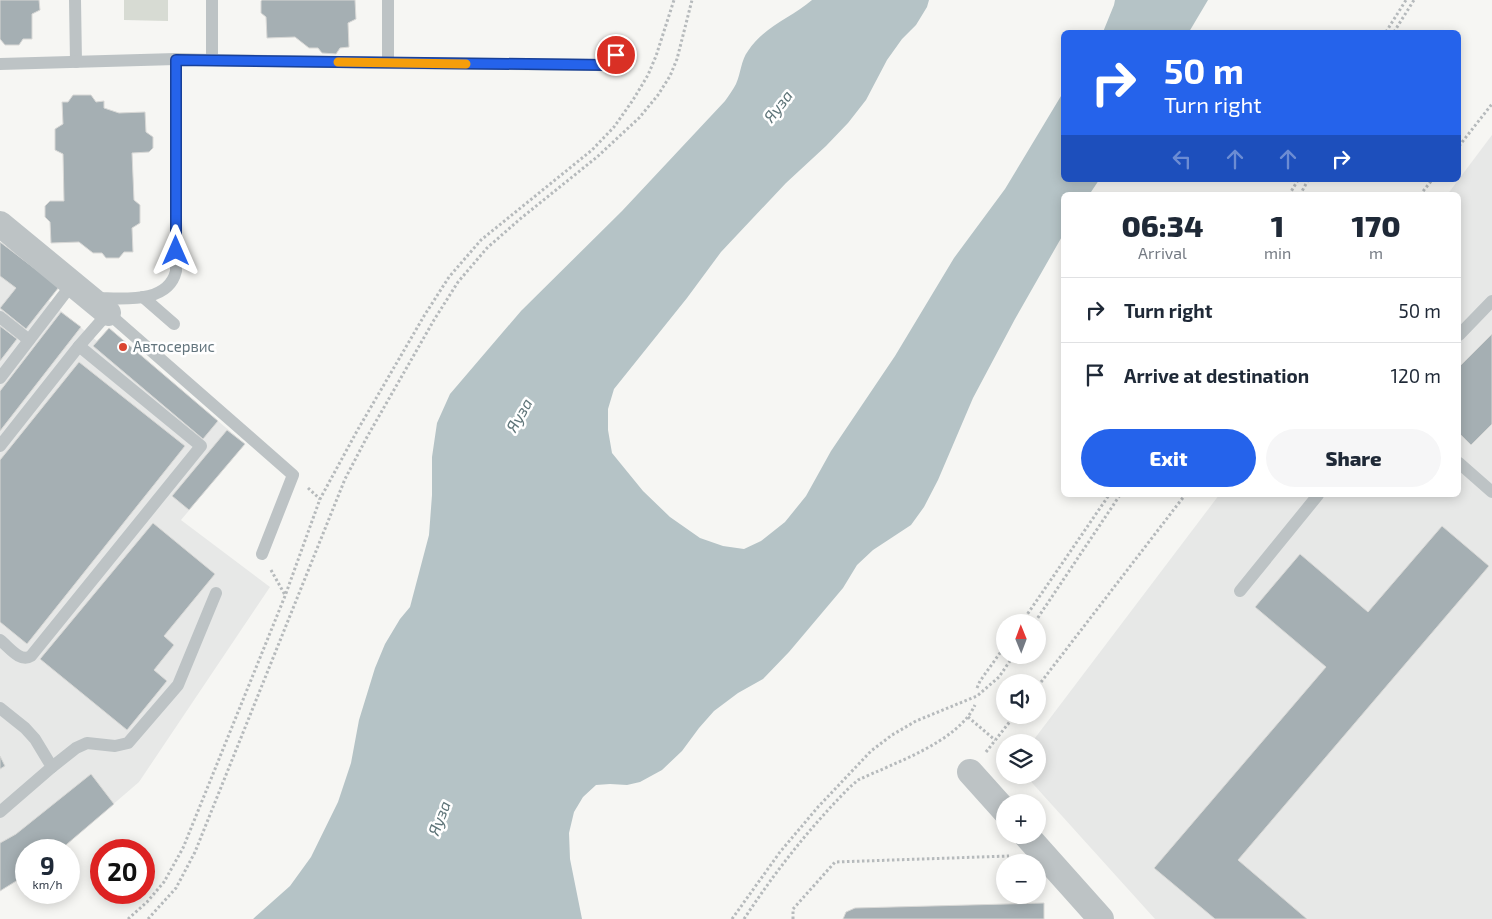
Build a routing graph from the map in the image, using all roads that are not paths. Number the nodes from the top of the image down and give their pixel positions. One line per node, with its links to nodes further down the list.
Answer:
1 (75, 0): 7 (lane)
2 (212, 0): 6 (lane)
3 (388, 0): 8 (lane)
4 (616, 55): 8 (lane)
5 (176, 60): 6 (lane); 7 (lane); 11 (lane)
6 (212, 60): 8 (lane)
7 (76, 62): 9 (lane)
8 (388, 63)
9 (0, 64)
10 (0, 224): 12 (street)
11 (143, 297): 12 (lane); 15 (lane)
12 (90, 298): 17 (lane); 18 (lane); 24 (lane)
13 (1492, 301): 16 (lane)
14 (0, 317): 17 (lane)
15 (174, 324)
16 (1461, 333)
17 (29, 340): 19 (lane)
18 (80, 346): 20 (lane); 27 (lane)
19 (0, 378)
20 (0, 446)
21 (1461, 465): 22 (lane)
22 (1492, 492)
23 (1316, 497): 25 (lane)
24 (262, 554)
25 (1240, 591)
26 (216, 593): 29 (lane)
27 (0, 640)
28 (0, 708): 29 (lane)
29 (52, 767): 32 (lane)
30 (970, 772): 31 (street)
31 (996, 801)
32 (0, 812)
33 (1034, 844): 34 (street)
34 (1100, 919)

